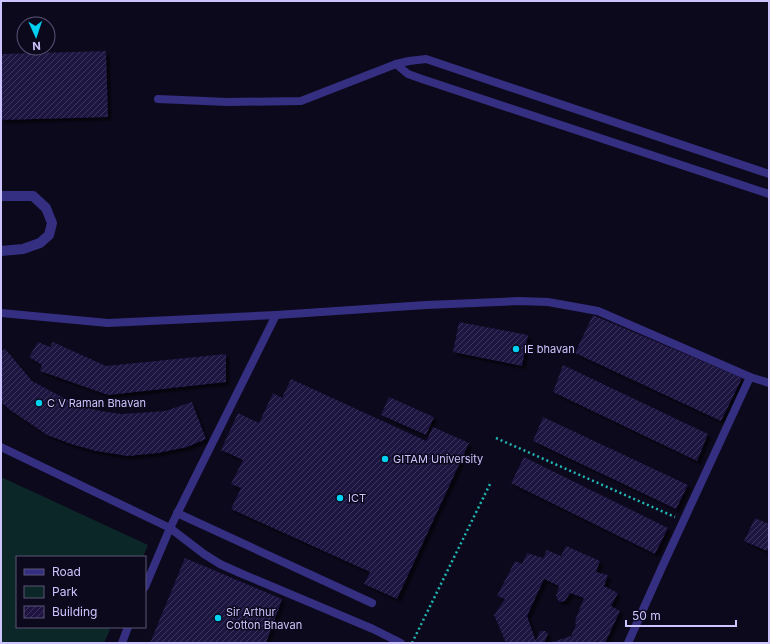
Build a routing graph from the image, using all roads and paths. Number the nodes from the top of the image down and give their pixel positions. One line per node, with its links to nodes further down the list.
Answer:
1 (396, 64): 2 (lane); 3 (lane); 4 (lane)
2 (158, 99)
3 (769, 174)
4 (769, 194)
5 (1, 196): 6 (street)
6 (1, 252)
7 (1, 313): 8 (lane)
8 (276, 314): 9 (lane); 14 (lane)
9 (750, 377): 10 (lane); 15 (lane)
10 (769, 383)
11 (496, 438): 15 (path)
12 (1, 447): 16 (lane)
13 (491, 482): 22 (path)
14 (177, 513): 16 (lane); 18 (lane)
15 (684, 521): 23 (lane)
16 (170, 528): 17 (lane); 21 (lane)
17 (146, 585)
18 (372, 603)
19 (128, 628): 20 (lane)
20 (122, 643)
21 (401, 643)
22 (412, 643)
23 (628, 643)

